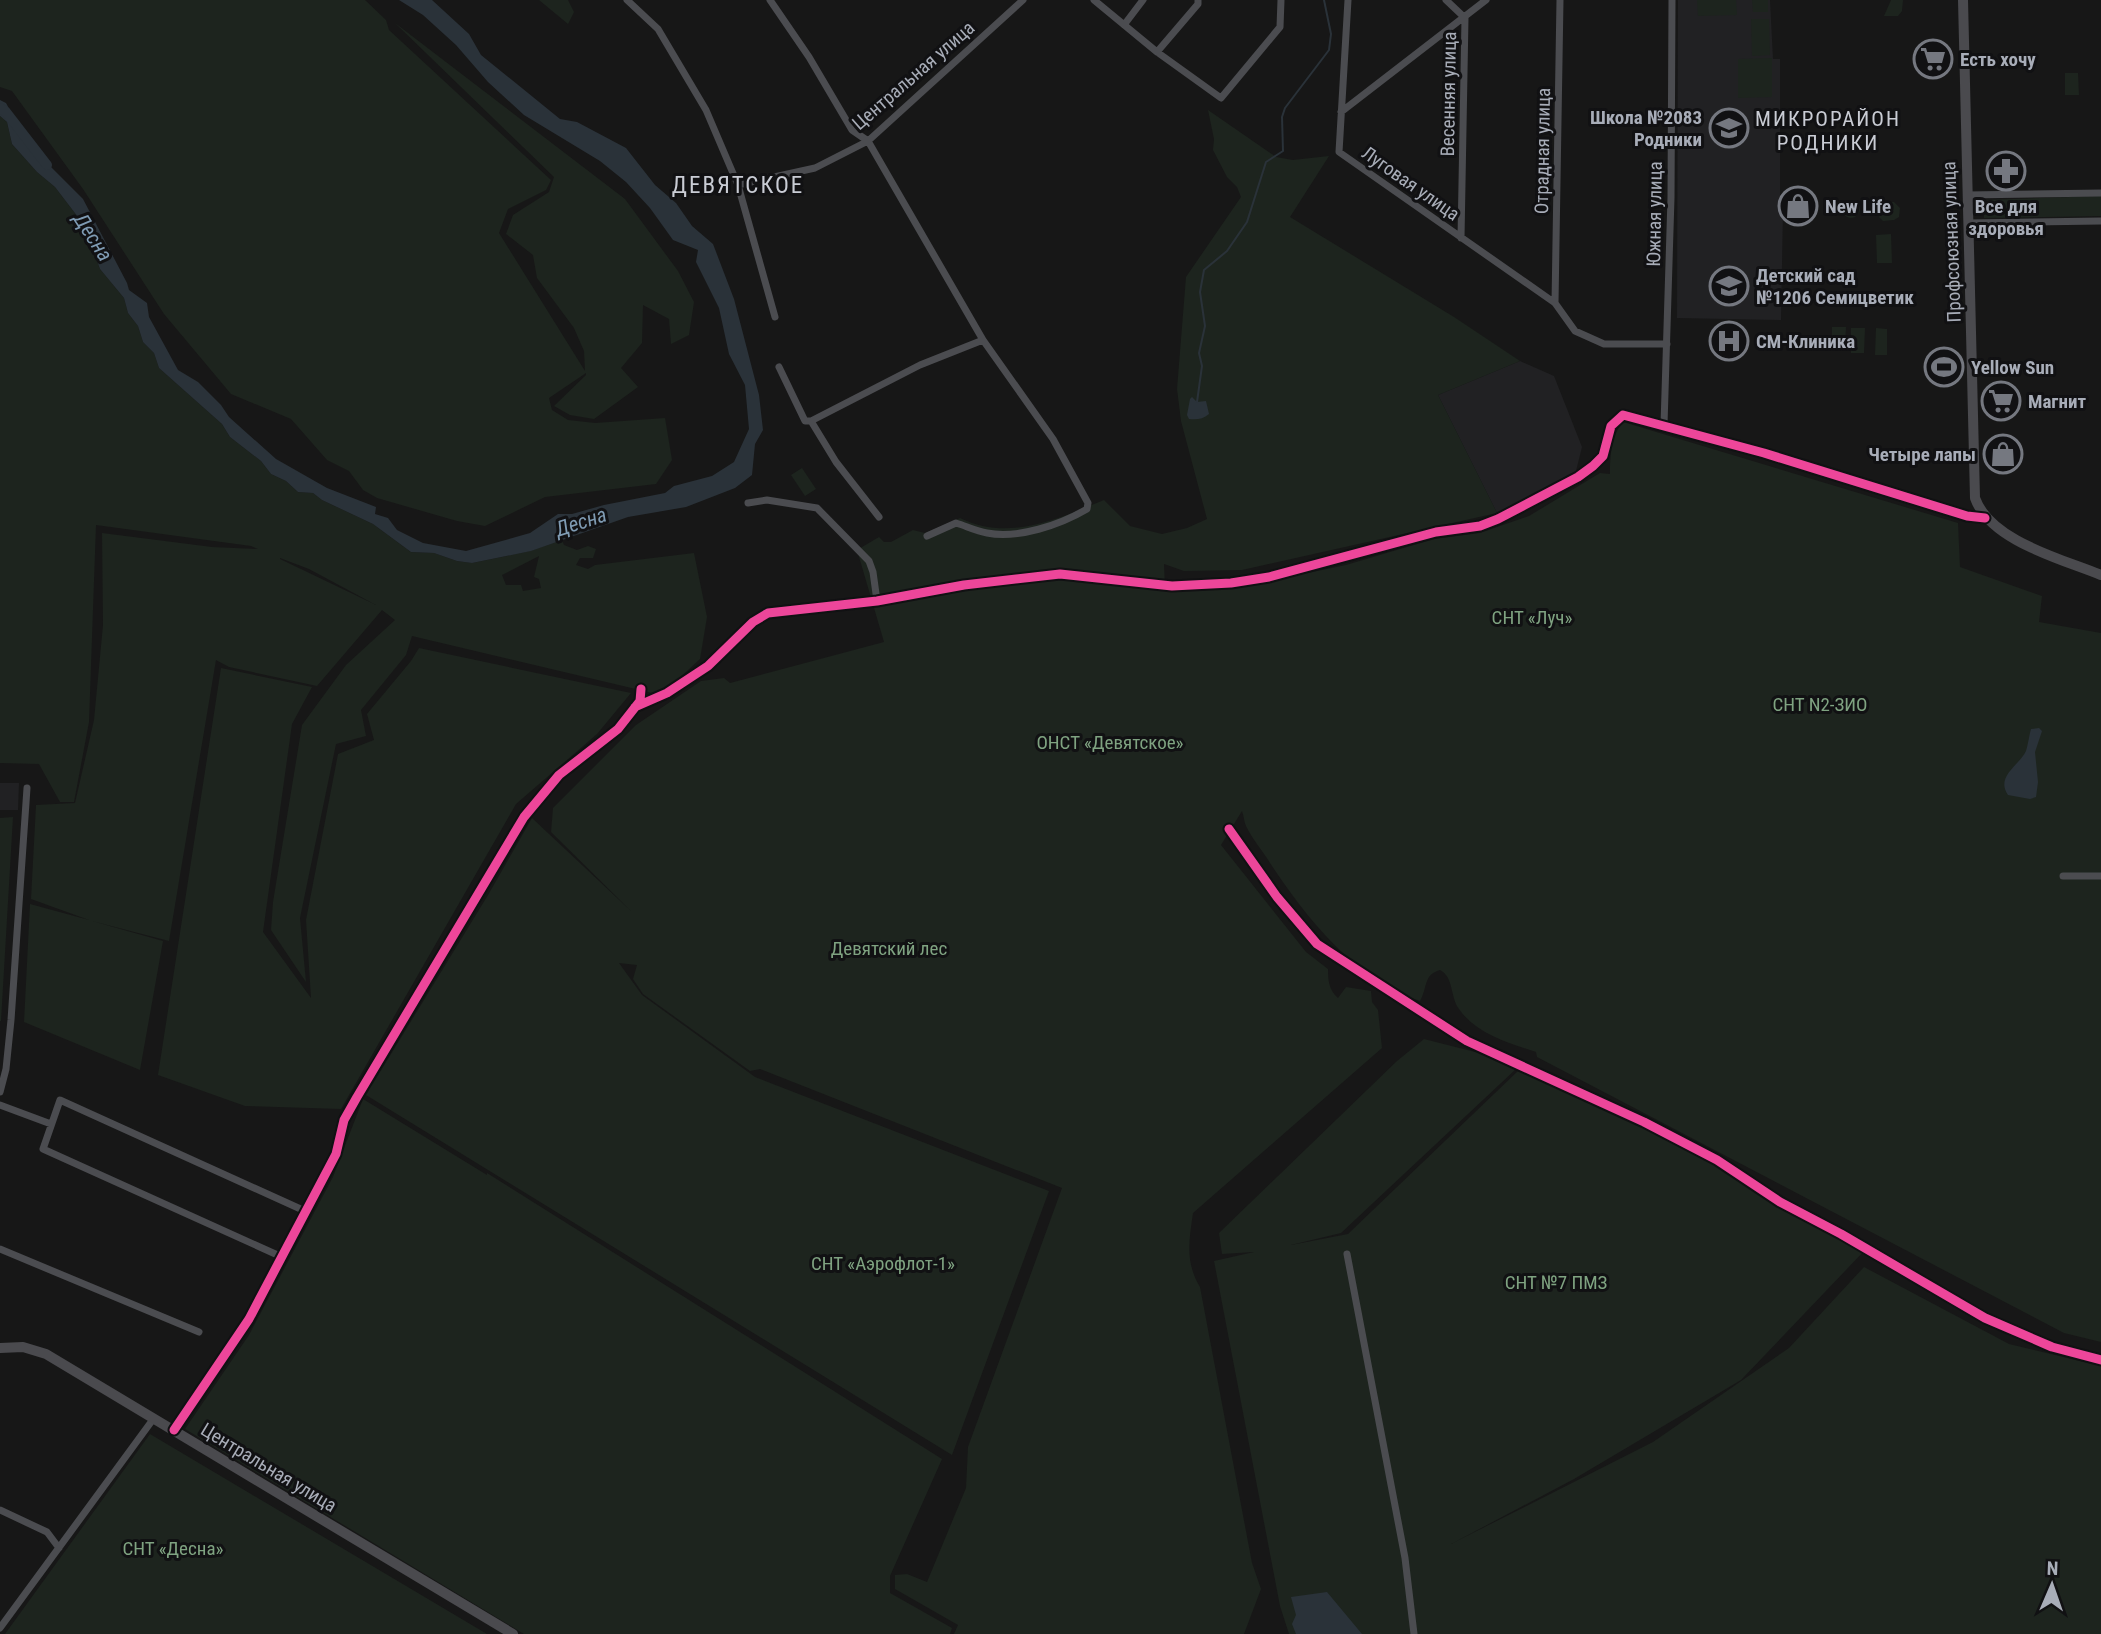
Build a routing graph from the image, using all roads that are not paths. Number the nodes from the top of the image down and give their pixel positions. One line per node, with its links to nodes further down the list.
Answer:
1 (626, 0): 19 (street)
2 (770, 0): 18 (street)
3 (1023, 0): 18 (street, Центральная улица)
4 (1094, 0): 15 (street)
5 (1143, 0): 15 (street)
6 (1198, 0): 16 (street)
7 (1281, 0): 16 (street)
8 (1348, 0): 17 (street, Луговая улица)
9 (1446, 0): 14 (street, Весенняя улица)
10 (1486, 0): 14 (street)
11 (1560, 0): 25 (street, Отрадная улица)
12 (1672, 0): 28 (street, Южная улица)
13 (1963, 0): 21 (main road, Профсоюзная улица)
14 (1465, 18): 17 (street); 24 (street, Весенняя улица)
15 (1124, 25): 16 (street)
16 (1157, 52)
17 (1341, 112): 24 (street, Луговая улица)
18 (868, 141): 19 (street, Центральная улица); 27 (street)
19 (738, 185): 26 (street)
20 (2101, 192): 21 (street)
21 (1967, 195): 23 (main road, Профсоюзная улица)
22 (2101, 221): 23 (street)
23 (1968, 223): 34 (main road, Профсоюзная улица)
24 (1461, 238): 25 (street, Луговая улица)
25 (1555, 303): 28 (street, Луговая улица)
26 (775, 317)
27 (983, 341): 30 (street); 35 (street)
28 (1667, 344): 31 (street, Южная улица)
29 (779, 367): 30 (street)
30 (811, 421): 33 (street)
31 (1664, 425): 34 (street); 37 (street)
32 (748, 503): 37 (street)
33 (879, 517)
34 (1985, 517): 36 (main road)
35 (927, 536)
36 (2101, 575)
37 (877, 601): 39 (street)
38 (641, 690): 39 (street)
39 (635, 707): 47 (street)
40 (27, 788): 44 (street)
41 (1229, 829): 53 (street)
42 (2063, 876): 43 (street)
43 (2101, 876)
44 (0, 1092)
45 (0, 1105): 46 (street)
46 (51, 1124): 47 (street); 50 (street)
47 (305, 1211): 50 (street)
48 (0, 1249): 51 (street)
49 (1347, 1254): 60 (street)
50 (282, 1258): 55 (street)
51 (199, 1332)
52 (0, 1348): 54 (main road, Центральная улица)
53 (2101, 1360)
54 (154, 1418): 55 (main road, Центральная улица); 57 (street)
55 (174, 1430): 59 (main road, Центральная улица)
56 (0, 1510): 57 (street)
57 (59, 1548): 58 (street)
58 (0, 1628)
59 (513, 1634)
60 (1414, 1634)

